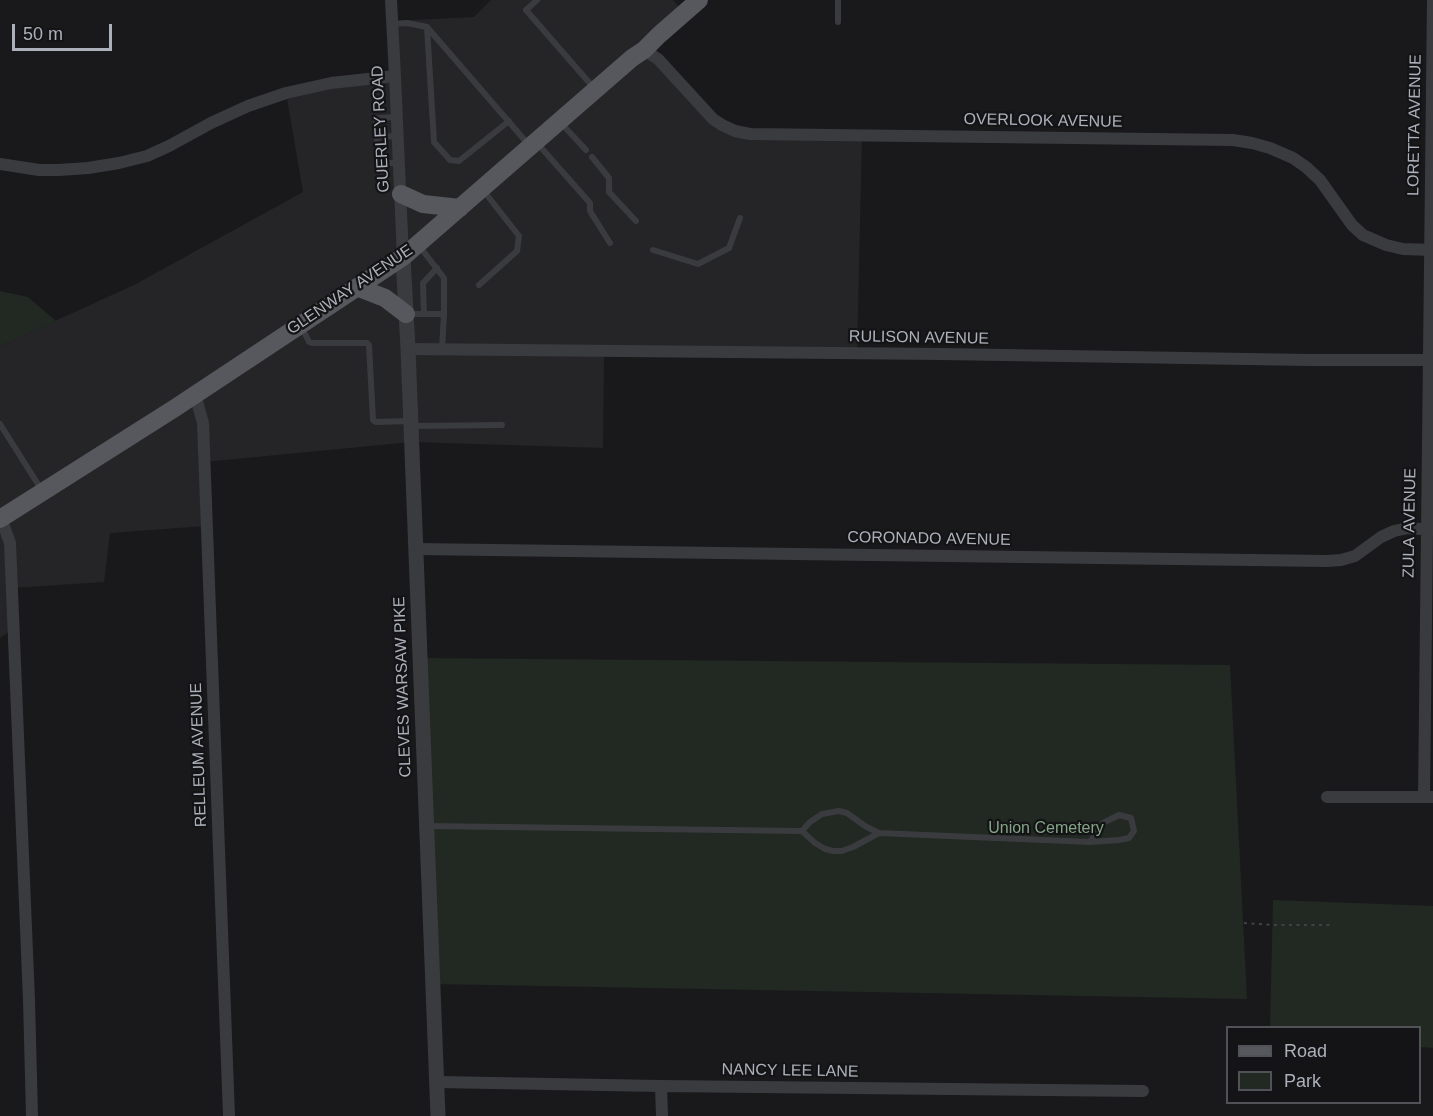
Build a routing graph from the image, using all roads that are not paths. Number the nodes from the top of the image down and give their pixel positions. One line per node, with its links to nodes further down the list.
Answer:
1 (391, 0): 7 (street, GUERLEY ROAD)
2 (537, 0): 11 (lane)
3 (838, 0): 6 (lane)
4 (1433, 0): 30 (street, LORETTA AVENUE)
5 (690, 3): 9 (main road, GLENWAY AVENUE)
6 (838, 22)
7 (393, 24): 8 (lane); 10 (street, GUERLEY ROAD)
8 (427, 27): 13 (lane); 13 (lane)
9 (644, 50): 11 (main road, GLENWAY AVENUE); 30 (street, OVERLOOK AVENUE)
10 (395, 76): 12 (street, GUERLEY ROAD); 21 (street)
11 (596, 90): 14 (main road, GLENWAY AVENUE)
12 (397, 117): 15 (street, GUERLEY ROAD); 16 (lane)
13 (509, 121): 17 (lane)
14 (560, 122): 17 (main road, GLENWAY AVENUE); 18 (lane)
15 (398, 136): 16 (lane); 20 (street, GUERLEY ROAD)
16 (377, 137): 20 (lane)
17 (534, 145): 22 (main road, GLENWAY AVENUE); 27 (lane)
18 (586, 150)
19 (591, 157): 26 (lane)
20 (399, 163): 23 (street, GUERLEY ROAD)
21 (0, 164)
22 (482, 189): 24 (main road, GLENWAY AVENUE); 33 (lane)
23 (400, 194): 24 (main road); 31 (street, GUERLEY ROAD)
24 (460, 208): 28 (main road, GLENWAY AVENUE)
25 (740, 218): 29 (lane)
26 (636, 221)
27 (610, 243)
28 (418, 244): 31 (main road, GLENWAY AVENUE); 32 (lane)
29 (653, 250)
30 (1432, 250): 40 (street, ZULA AVENUE)
31 (403, 257): 34 (main road, GLENWAY AVENUE); 35 (street, CLEVES WARSAW PIKE)
32 (437, 268): 35 (lane); 36 (lane)
33 (479, 285)
34 (357, 287): 35 (main road); 37 (main road, GLENWAY AVENUE)
35 (415, 314): 36 (lane); 38 (street, CLEVES WARSAW PIKE)
36 (444, 314): 39 (lane)
37 (300, 325): 41 (main road, GLENWAY AVENUE); 43 (lane)
38 (408, 349): 39 (street, RULISON AVENUE); 43 (street, CLEVES WARSAW PIKE)
39 (442, 349): 40 (street, RULISON AVENUE)
40 (1429, 360): 47 (street, ZULA AVENUE)
41 (195, 394): 45 (main road, GLENWAY AVENUE); 59 (street, RELLEUM AVENUE)
42 (0, 424): 45 (lane)
43 (411, 424): 44 (lane); 48 (street, CLEVES WARSAW PIKE)
44 (502, 425)
45 (43, 492): 46 (main road, GLENWAY AVENUE)
46 (1, 519): 58 (street)
47 (1430, 530): 48 (street, CORONADO AVENUE); 50 (street, ZULA AVENUE)
48 (416, 549): 51 (street, CLEVES WARSAW PIKE)
49 (1328, 797): 50 (street)
50 (1428, 797)
51 (427, 826): 52 (lane); 55 (street, CLEVES WARSAW PIKE)
52 (802, 831): 53 (lane); 53 (lane)
53 (879, 833): 54 (lane)
54 (1090, 842): 54 (lane)
55 (437, 1082): 56 (street, NANCY LEE LANE); 60 (street, CLEVES WARSAW PIKE)
56 (661, 1086): 57 (street, NANCY LEE LANE); 61 (street)
57 (1143, 1091)
58 (32, 1116)
59 (229, 1116)
60 (438, 1116)
61 (662, 1116)

